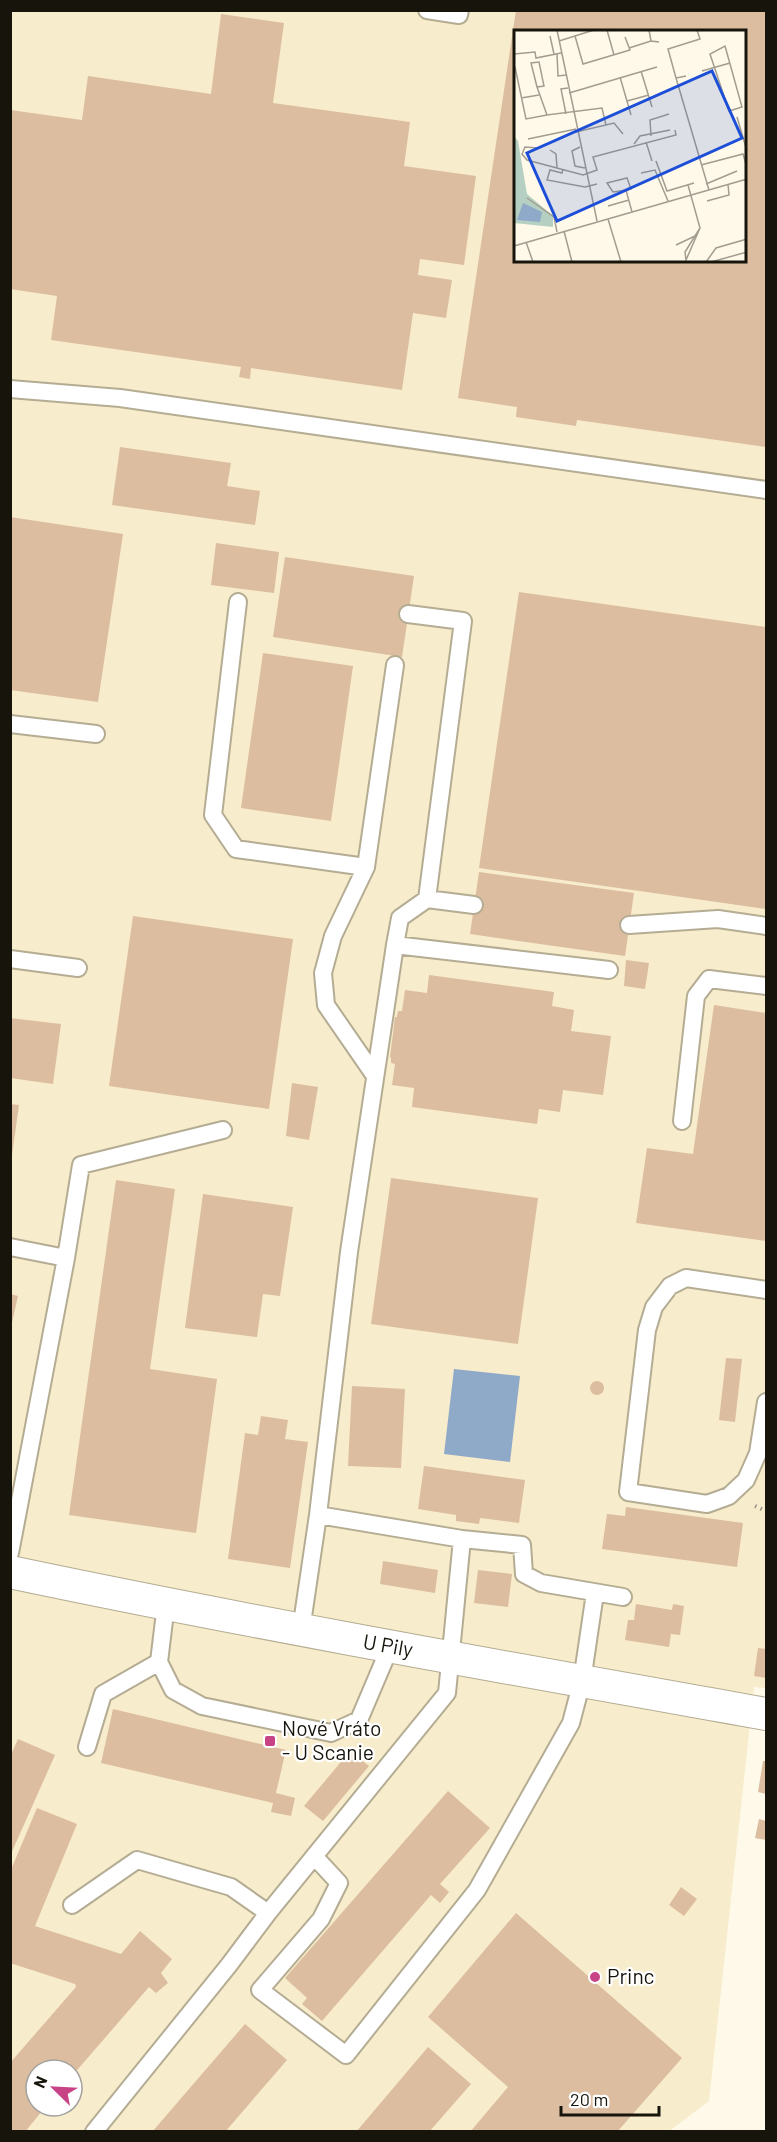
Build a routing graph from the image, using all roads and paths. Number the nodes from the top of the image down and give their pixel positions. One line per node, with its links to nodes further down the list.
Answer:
1 (428, 10): 2 (lane)
2 (460, 10)
3 (10, 389): 4 (lane)
4 (766, 490)
5 (238, 602): 10 (lane)
6 (408, 614): 11 (lane)
7 (395, 664): 10 (lane)
8 (10, 724): 9 (lane)
9 (96, 734)
10 (366, 867): 20 (lane)
11 (427, 899): 12 (lane); 15 (lane)
12 (474, 905)
13 (629, 925): 14 (lane)
14 (766, 926)
15 (395, 945): 18 (lane); 20 (lane)
16 (10, 959): 17 (lane)
17 (78, 968)
18 (609, 970)
19 (766, 986): 21 (lane)
20 (375, 1076): 27 (lane)
21 (682, 1121)
22 (223, 1130): 24 (lane)
23 (10, 1247): 24 (lane)
24 (66, 1258): 29 (lane)
25 (766, 1290): 26 (lane)
26 (766, 1402)
27 (318, 1515): 28 (lane); 34 (lane)
28 (462, 1539): 31 (lane); 36 (lane)
29 (10, 1553)
30 (10, 1572): 33 (street, U Pily)
31 (595, 1593): 32 (lane); 38 (lane)
32 (623, 1597)
33 (166, 1604): 34 (street, U Pily); 37 (lane)
34 (301, 1630): 35 (street, U Pily)
35 (390, 1647): 36 (street, U Pily); 37 (lane)
36 (452, 1657): 38 (street, U Pily); 41 (lane)
37 (159, 1662): 40 (lane)
38 (582, 1681): 39 (street, U Pily); 41 (lane)
39 (766, 1714)
40 (87, 1747)
41 (314, 1856): 43 (lane)
42 (72, 1905): 43 (lane)
43 (268, 1913): 44 (lane)
44 (94, 2132)

